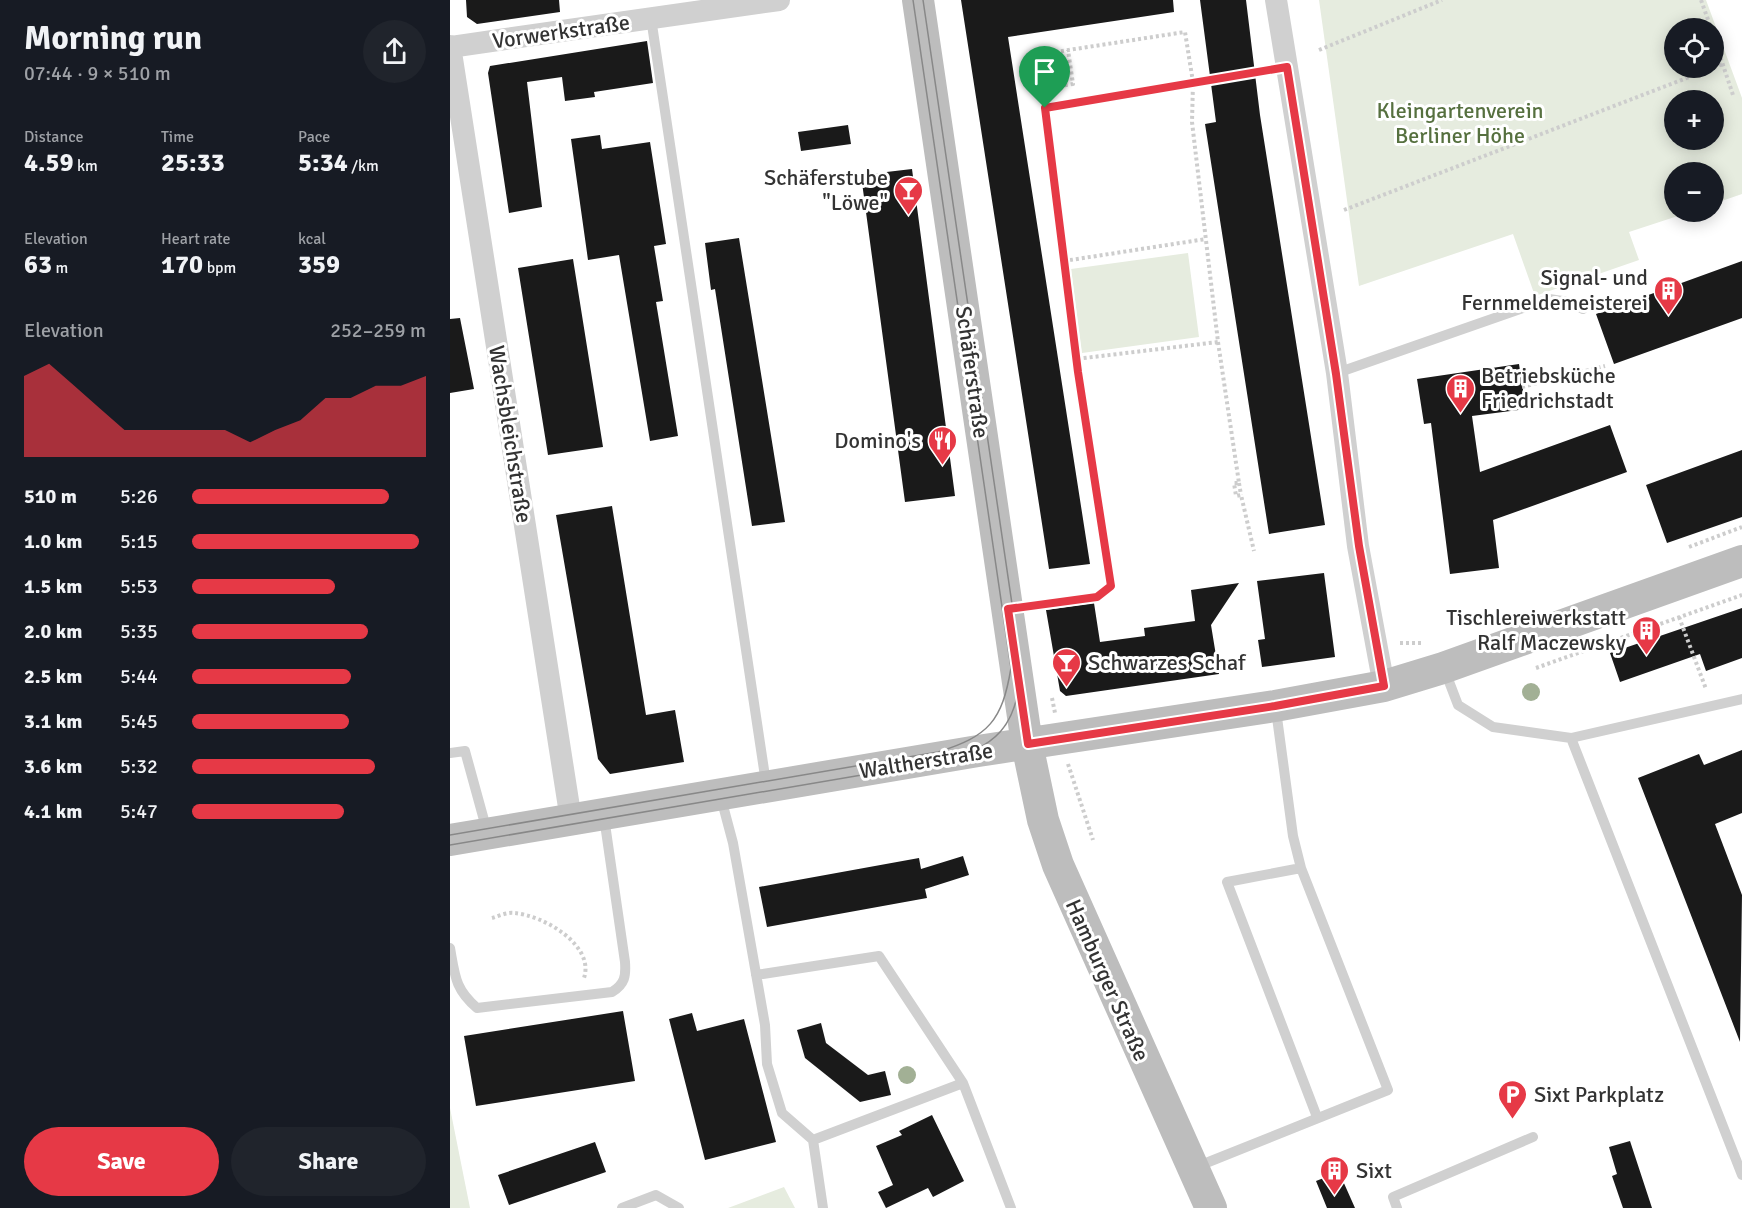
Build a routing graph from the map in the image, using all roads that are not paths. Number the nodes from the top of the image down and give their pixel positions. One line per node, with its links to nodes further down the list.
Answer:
1 (779, 0): 4 (street, Vorwerkstraße)
2 (918, 0): 14 (main road, Schäferstraße)
3 (1276, 0): 7 (street)
4 (651, 18): 5 (street, Vorwerkstraße); 16 (lane)
5 (450, 47): 19 (street, Wachsbleichstraße)
6 (1583, 309): 7 (lane)
7 (1336, 374): 10 (street)
8 (1742, 561): 9 (main road, Waltherstraße)
9 (1443, 668): 10 (main road, Waltherstraße); 13 (lane)
10 (1384, 686): 12 (main road, Waltherstraße)
11 (1742, 699): 13 (lane)
12 (1275, 706): 14 (main road, Waltherstraße); 22 (lane)
13 (1571, 738): 30 (lane)
14 (1028, 744): 16 (main road, Waltherstraße); 29 (main road, Hamburger Straße)
15 (450, 753): 20 (lane)
16 (767, 787): 17 (main road, Waltherstraße)
17 (720, 795): 18 (main road, Waltherstraße); 24 (lane)
18 (603, 814): 19 (main road, Waltherstraße); 23 (lane)
19 (571, 820): 20 (main road, Waltherstraße)
20 (487, 834): 21 (main road, Waltherstraße)
21 (450, 840)
22 (1301, 867): 26 (lane); 26 (lane)
23 (450, 948)
24 (756, 975): 25 (lane); 28 (lane)
25 (963, 1083): 28 (lane); 34 (lane)
26 (1317, 1117): 29 (lane)
27 (1533, 1137): 36 (lane)
28 (813, 1140): 33 (lane)
29 (1193, 1168): 35 (main road, Hamburger Straße)
30 (1742, 1175)
31 (622, 1208): 32 (lane)
32 (679, 1208)
33 (823, 1208)
34 (1011, 1208)
35 (1212, 1208)
36 (1397, 1208)

